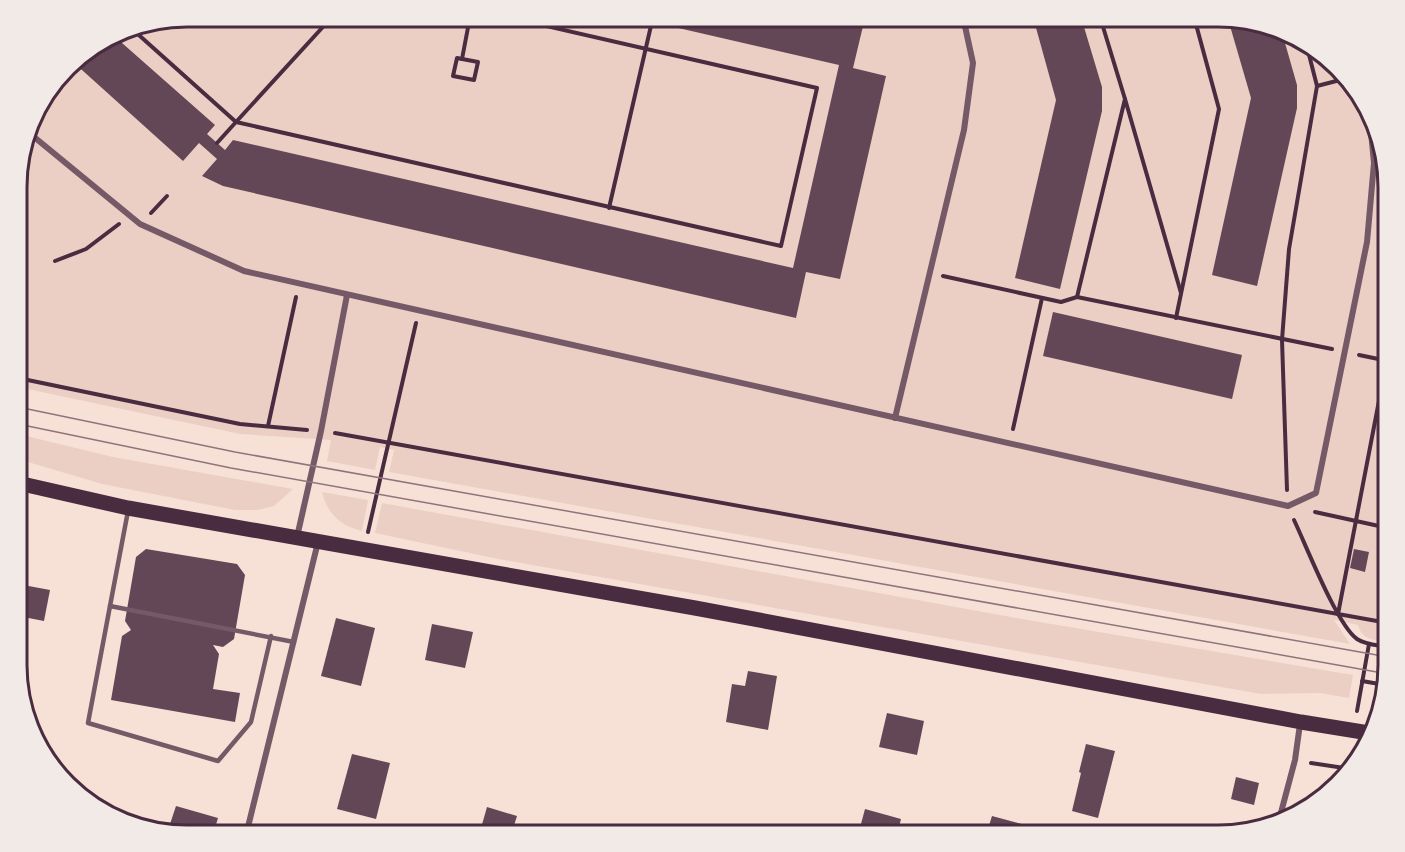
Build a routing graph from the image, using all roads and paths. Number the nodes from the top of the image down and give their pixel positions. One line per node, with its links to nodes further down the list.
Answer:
1 (322, 27): 15 (path)
2 (468, 27): 11 (path)
3 (555, 27): 9 (path)
4 (651, 27): 9 (path)
5 (965, 27): 22 (street)
6 (1103, 27): 14 (path)
7 (1197, 27): 24 (path)
8 (138, 34): 15 (path)
9 (646, 48): 19 (path); 19 (path)
10 (1309, 55): 13 (path)
11 (462, 59): 11 (path)
12 (1337, 81): 13 (path)
13 (1317, 86): 30 (path)
14 (1125, 99): 24 (path); 26 (path)
15 (236, 122): 18 (path); 19 (path)
16 (35, 138): 20 (street)
17 (1372, 142): 31 (street)
18 (217, 143)
19 (609, 208)
20 (129, 216): 21 (path); 23 (street)
21 (55, 261)
22 (930, 273): 27 (path); 35 (street)
23 (299, 284): 25 (street); 36 (path)
24 (1181, 293): 29 (path)
25 (346, 295): 28 (street); 37 (street)
26 (1077, 297): 27 (path); 29 (path)
27 (1042, 298): 39 (path)
28 (418, 312): 35 (street); 38 (path)
29 (1176, 318): 30 (path)
30 (1282, 340): 31 (path); 41 (path)
31 (1345, 352): 32 (path); 41 (street)
32 (1378, 359)
33 (27, 380): 36 (path)
34 (1378, 407): 43 (path)
35 (895, 418): 39 (street)
36 (268, 426): 37 (path)
37 (321, 431): 38 (path); 45 (street)
38 (388, 442): 47 (path); 49 (path)
39 (1010, 444): 41 (street)
40 (27, 485): 42 (main road)
41 (1288, 506): 43 (path); 49 (path)
42 (128, 508): 45 (main road); 48 (lane)
43 (1356, 520): 44 (path); 49 (path)
44 (1378, 526)
45 (297, 538): 46 (main road)
46 (318, 542): 47 (main road); 52 (street)
47 (364, 551): 57 (main road)
48 (110, 606): 51 (lane); 51 (lane)
49 (1338, 615): 50 (path); 53 (path)
50 (1378, 621)
51 (270, 636): 52 (lane)
52 (294, 642): 63 (street)
53 (1369, 644): 54 (path); 55 (path)
54 (1378, 645)
55 (1362, 681): 56 (path); 58 (path)
56 (1377, 684)
57 (1301, 722): 58 (main road); 60 (street)
58 (1353, 730): 59 (main road)
59 (1363, 732)
60 (1295, 760): 61 (path); 62 (street)
61 (1341, 767)
62 (1281, 812)
63 (249, 825)

